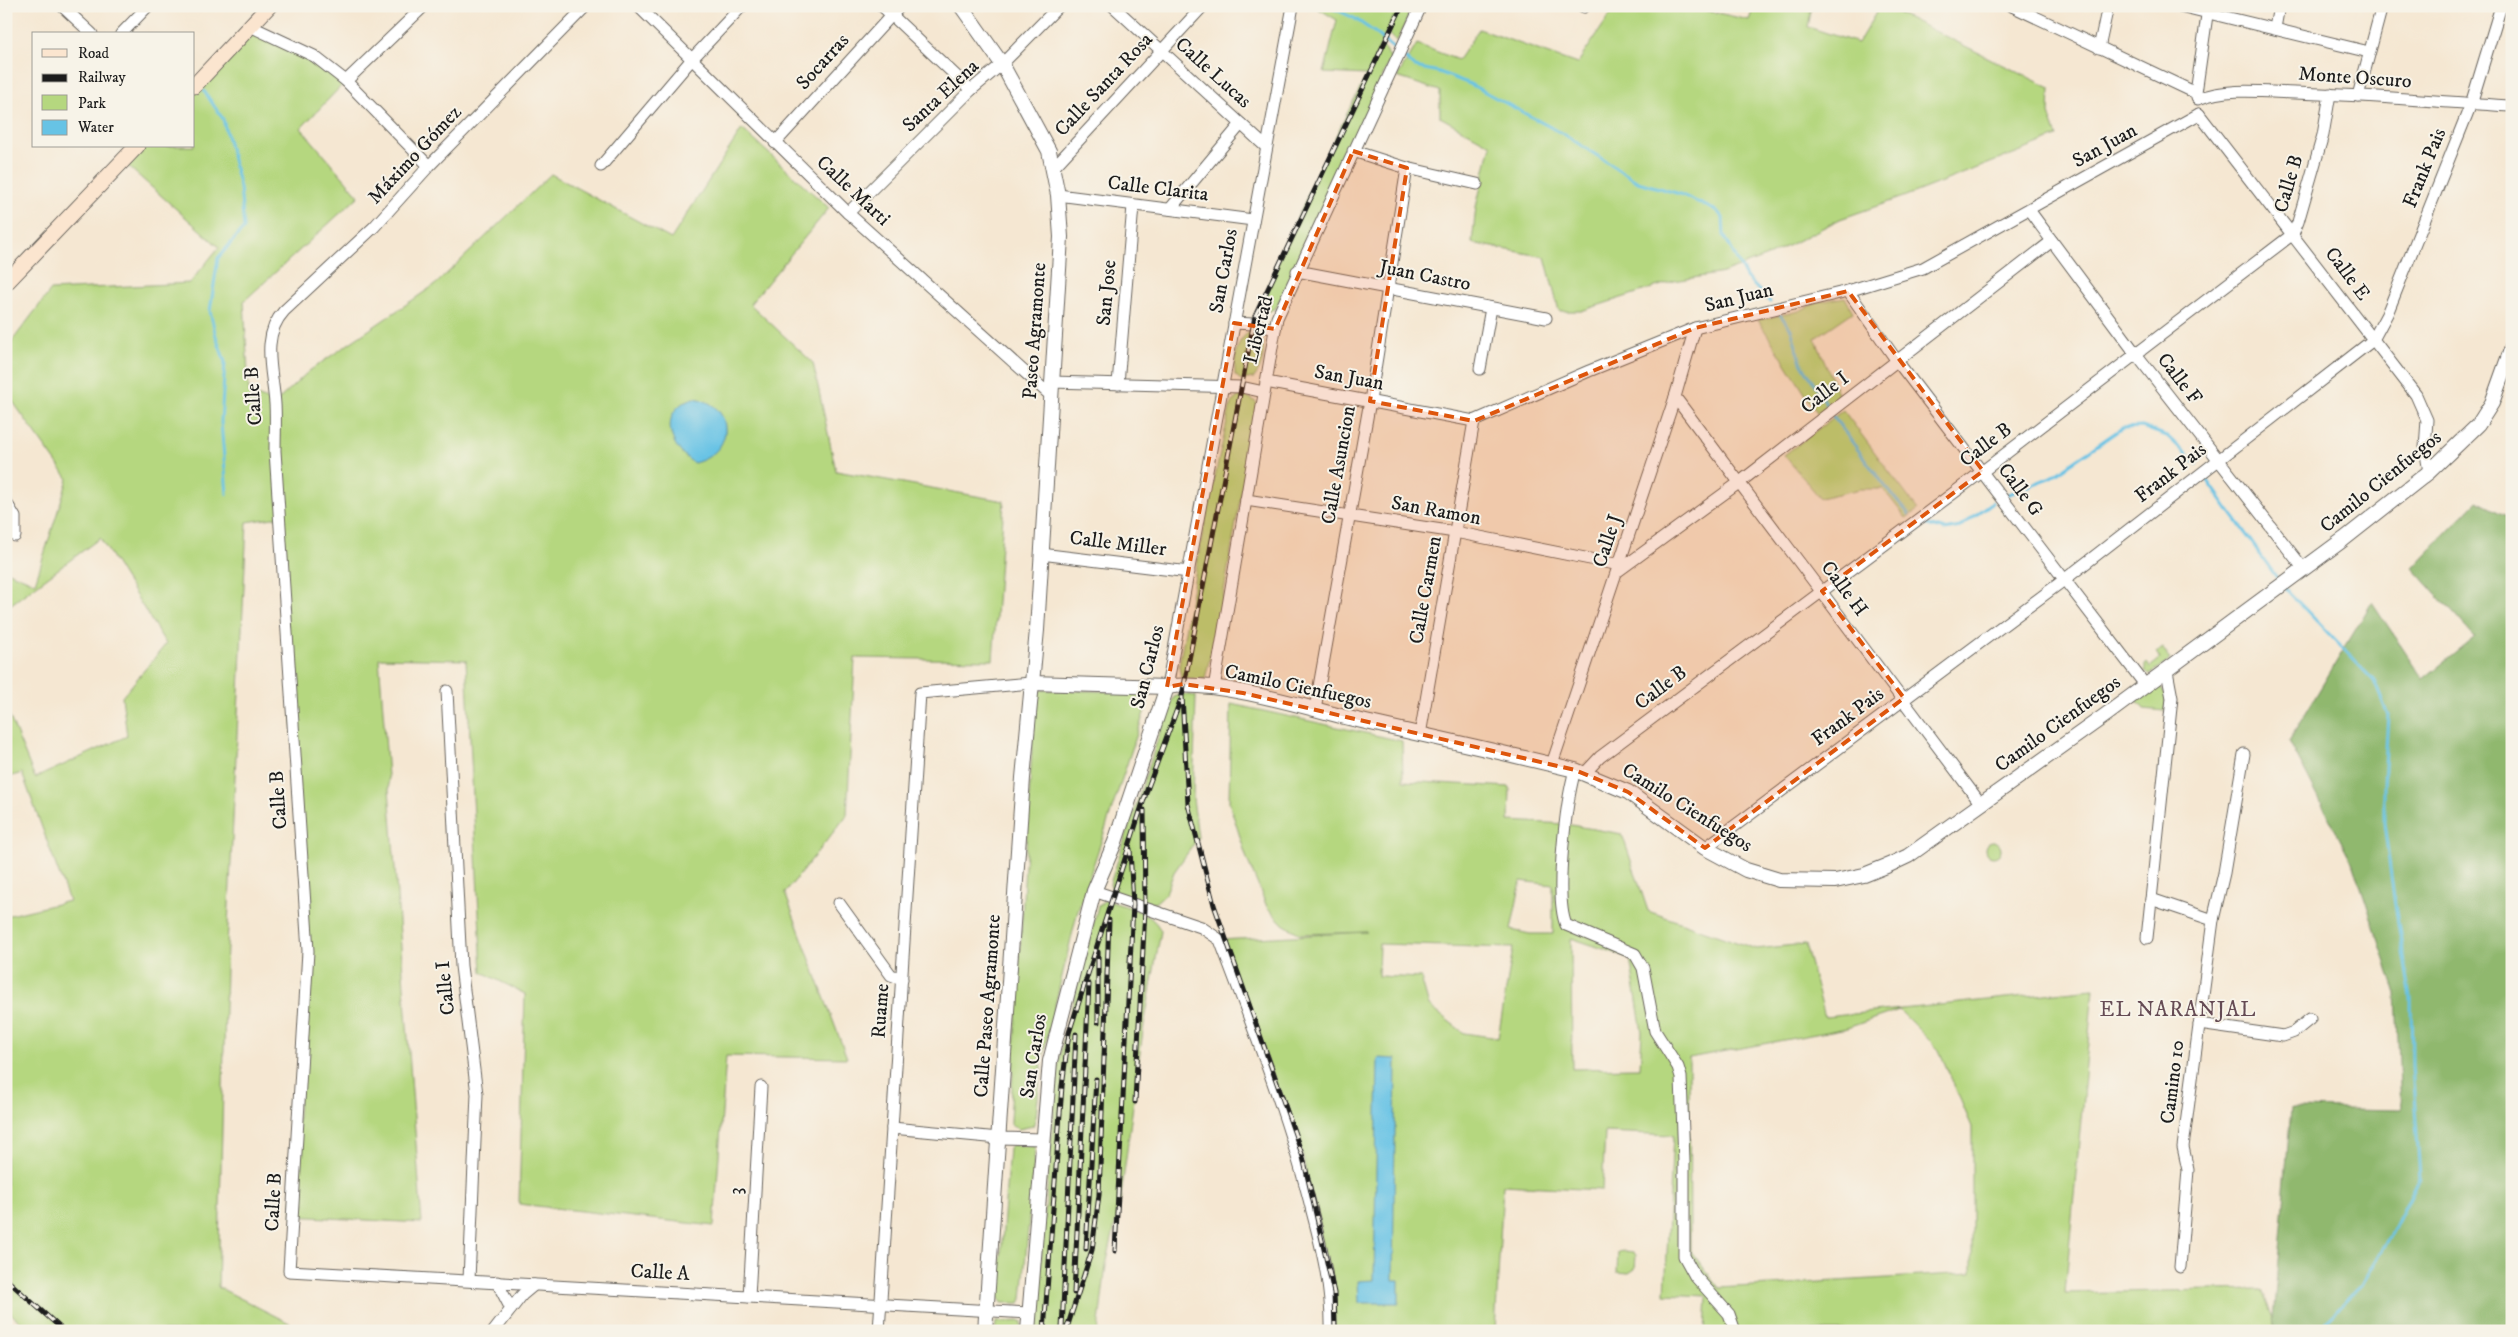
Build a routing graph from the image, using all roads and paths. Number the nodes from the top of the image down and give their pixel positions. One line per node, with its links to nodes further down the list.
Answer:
1 (62, 6): 26 (street)
2 (148, 6): 27 (street)
3 (269, 6): 24 (main road)
4 (424, 6): 33 (street)
5 (586, 6): 47 (street, Máximo Gómez)
6 (638, 6): 31 (street, Calle Marti)
7 (742, 6): 31 (street)
8 (882, 6): 23 (street)
9 (900, 6): 23 (street, Socarras)
10 (961, 6): 32 (street, Paseo Agramonte)
11 (1059, 6): 32 (street, Santa Elena)
12 (1113, 6): 29 (street, Calle Lucas)
13 (1203, 6): 29 (street, Calle Santa Rosa)
14 (1293, 6): 44 (street, San Carlos)
15 (1420, 6): 46 (street, Libertad)
16 (2012, 6): 28 (street)
17 (2108, 6): 28 (street)
18 (2180, 6): 22 (street)
19 (2278, 6): 25 (street)
20 (2382, 6): 30 (street)
21 (2501, 6): 39 (street, Frank Pais)
22 (2208, 10): 25 (street); 37 (street)
23 (891, 15): 35 (street); 43 (street, Socarras)
24 (250, 26): 33 (street); 34 (main road)
25 (2275, 28): 30 (street)
26 (90, 32)
27 (123, 32)
28 (2099, 48): 37 (street)
29 (1160, 52): 42 (street, Calle Lucas); 49 (street, Calle Santa Rosa)
30 (2369, 52): 38 (street)
31 (692, 59): 43 (street, Calle Marti); 48 (street)
32 (1002, 64): 35 (street, Santa Elena); 49 (street, Paseo Agramonte)
33 (346, 82): 47 (street)
34 (195, 85)
35 (971, 90): 56 (street, Santa Elena)
36 (2330, 94): 37 (street, Monte Oscuro); 38 (street, Monte Oscuro); 58 (street, Calle B)
37 (2197, 96): 41 (street)
38 (2358, 96): 39 (street, Monte Oscuro)
39 (2471, 104): 40 (street, Monte Oscuro); 70 (street, Frank Pais)
40 (2512, 106)
41 (2199, 114): 55 (street, San Juan); 58 (street, Calle E)
42 (1241, 124): 44 (street, Calle Lucas); 54 (street)
43 (775, 143): 56 (street, Calle Marti)
44 (1266, 147): 57 (street, San Carlos)
45 (135, 148): 61 (main road)
46 (1353, 151): 50 (street); 60 (street, Libertad)
47 (429, 166): 67 (street, Máximo Gómez)
48 (601, 166)
49 (1053, 168): 52 (street, Paseo Agramonte)
50 (1408, 168): 51 (street); 62 (street, Calle Asuncion)
51 (1477, 184)
52 (1058, 195): 53 (street, Calle Clarita); 79 (street, Paseo Agramonte)
53 (1133, 206): 54 (street, Calle Clarita); 76 (street, San Jose)
54 (1170, 209): 57 (street, Calle Clarita)
55 (2029, 210): 59 (street, Calle F); 63 (street, San Juan)
56 (848, 213): 79 (street, Calle Marti)
57 (1253, 220): 66 (street, San Carlos)
58 (2293, 234): 70 (street, Calle E); 72 (street, Calle B)
59 (2052, 241): 72 (street, Calle F); 73 (street, Calle I)
60 (1297, 271): 62 (street, Juan Castro); 69 (street, Libertad)
61 (6, 283)
62 (1389, 287): 64 (street, Juan Castro); 81 (street, Calle Asuncion)
63 (1848, 291): 68 (street, San Juan); 73 (street, Calle G)
64 (1491, 308): 65 (street, Juan Castro); 75 (street)
65 (1546, 318)
66 (1234, 324): 69 (street); 77 (street, San Carlos)
67 (272, 328): 126 (street, Calle B)
68 (1696, 328): 80 (street, Calle J); 82 (street, San Juan)
69 (1274, 329): 78 (street, Libertad)
70 (2374, 340): 83 (street, Frank Pais); 85 (street, Calle E)
71 (2512, 347): 74 (street, Camilo Cienfuegos)
72 (2136, 354): 83 (street, Calle F); 84 (street, Calle B)
73 (1897, 361): 84 (street, Calle G); 86 (street, Calle I)
74 (2508, 368): 85 (street, Camilo Cienfuegos)
75 (1480, 370)
76 (1118, 384): 77 (street, San Juan); 79 (street, San Juan)
77 (1223, 387): 78 (street, San Juan); 95 (street, San Carlos)
78 (1265, 387): 81 (street, San Juan); 87 (street, Libertad)
79 (1050, 388): 92 (street, Paseo Agramonte)
80 (1675, 397): 86 (street, Calle H); 93 (street, Calle J)
81 (1370, 401): 82 (street, San Juan); 89 (street, Calle Asuncion)
82 (1474, 421): 90 (street, Calle Carmen)
83 (2218, 461): 94 (street, Calle F); 96 (street, Frank Pais)
84 (1983, 471): 96 (street, Calle G); 97 (street, Calle B)
85 (2429, 472): 94 (street, Camilo Cienfuegos)
86 (1740, 482): 93 (street, Calle I); 97 (street, Calle H)
87 (1246, 500): 89 (street, San Ramon); 102 (street, Libertad)
88 (6, 502): 91 (street)
89 (1349, 516): 90 (street, San Ramon); 106 (street, Calle Asuncion)
90 (1455, 532): 93 (street, San Ramon); 107 (street, Calle Carmen)
91 (15, 536)
92 (1042, 554): 95 (street, Calle Miller); 99 (street, Paseo Agramonte)
93 (1619, 568): 109 (street, Calle J)
94 (2304, 568): 98 (street, Camilo Cienfuegos)
95 (1189, 572): 101 (street, San Carlos)
96 (2064, 580): 100 (street, Calle G); 105 (street, Frank Pais)
97 (1822, 591): 105 (street, Calle H); 110 (street, Calle B)
98 (2167, 670): 100 (street, Camilo Cienfuegos); 114 (street)
99 (1031, 683): 101 (street, Camilo Cienfuegos); 104 (street, Camilo Cienfuegos); 123 (street, Calle Paseo Agramonte)
100 (2146, 686): 111 (street, Camilo Cienfuegos)
101 (1167, 687): 102 (street, Camilo Cienfuegos); 113 (street, San Carlos)
102 (1214, 688): 106 (street, Camilo Cienfuegos)
103 (447, 691): 127 (street, Calle I)
104 (920, 693): 118 (street, Ruame)
105 (1904, 698): 111 (street, Calle H); 112 (street, Frank Pais)
106 (1315, 709): 107 (street, Camilo Cienfuegos)
107 (1420, 735): 109 (street, Camilo Cienfuegos)
108 (2244, 754): 116 (street, Camino 10)
109 (1552, 764): 110 (street, Camilo Cienfuegos)
110 (1580, 772): 112 (street, Camilo Cienfuegos); 140 (street)
111 (1981, 804): 112 (street, Camilo Cienfuegos)
112 (1705, 848)
113 (1094, 891): 124 (street, San Carlos); 139 (street)
114 (2152, 899): 116 (street); 117 (street)
115 (839, 903): 118 (street)
116 (2213, 920): 120 (street, Camino 10)
117 (2147, 938)
118 (902, 979): 122 (street, Ruame)
119 (2310, 1019): 120 (street)
120 (2199, 1024): 125 (street, Camino 10)
121 (761, 1087): 130 (street, 3)
122 (892, 1128): 123 (street); 131 (street, Ruame)
123 (999, 1138): 124 (street); 133 (street, Calle Paseo Agramonte)
124 (1044, 1139): 134 (street, San Carlos)
125 (2180, 1267)
126 (289, 1271): 127 (street, Calle A)
127 (469, 1280): 128 (street, Calle A)
128 (496, 1282): 129 (street, Calle A); 132 (street)
129 (534, 1285): 130 (street, Calle A); 132 (street)
130 (748, 1297): 131 (street, Calle A)
131 (881, 1305): 133 (street, Calle A); 136 (street, Ruame)
132 (511, 1309): 135 (street)
133 (986, 1311): 134 (street, Calle A); 137 (street, Calle Paseo Agramonte)
134 (1029, 1313): 138 (street, San Carlos)
135 (494, 1331)
136 (879, 1331)
137 (985, 1331)
138 (1028, 1331)
139 (1332, 1331)
140 (1735, 1331)

